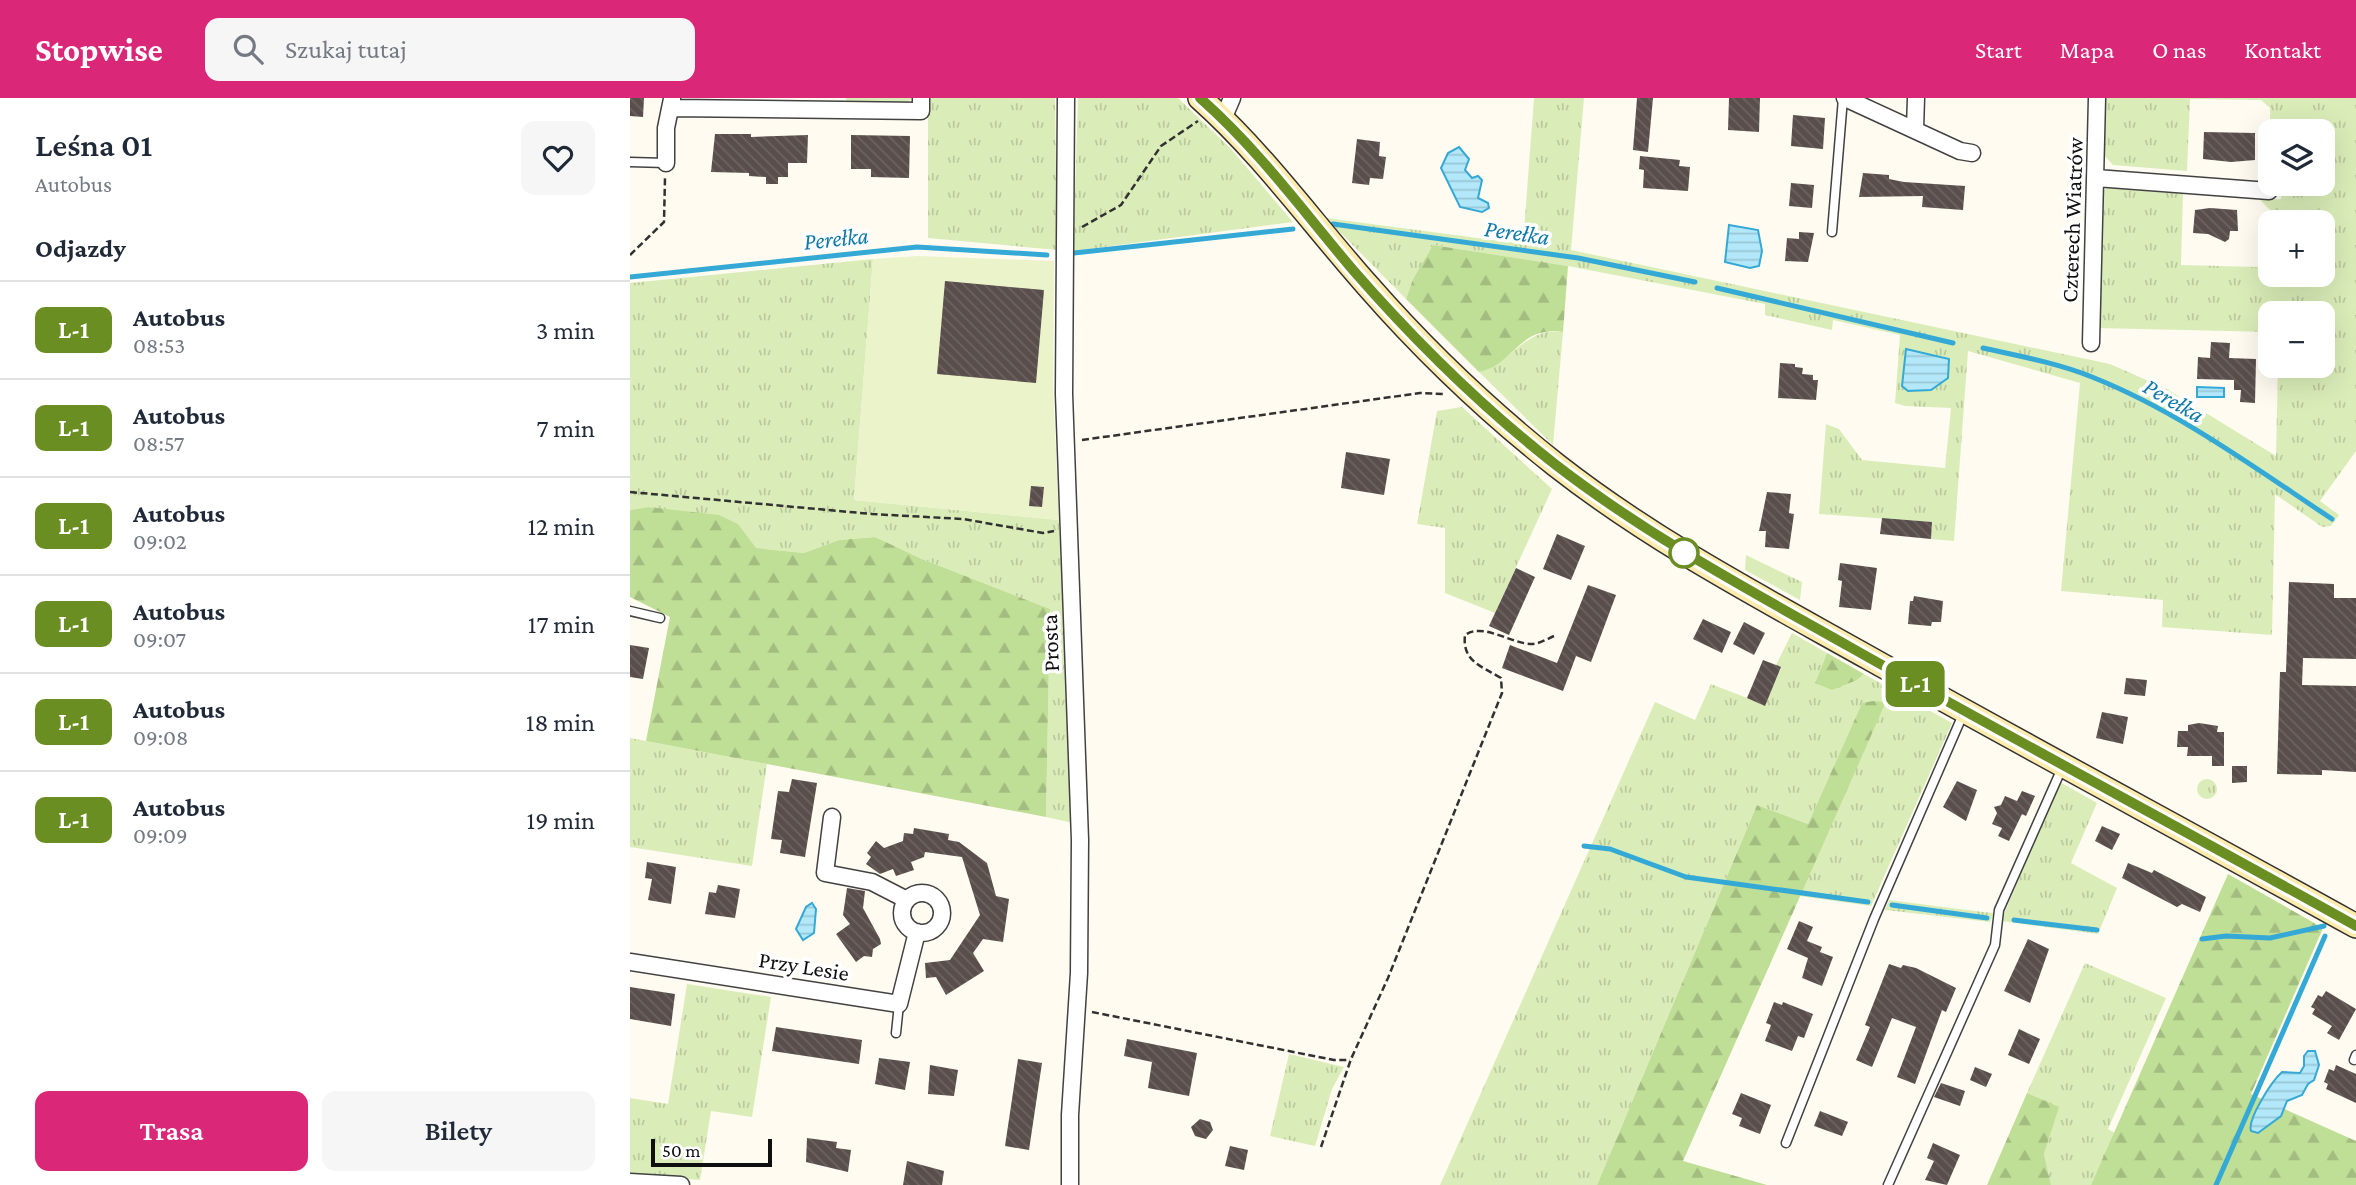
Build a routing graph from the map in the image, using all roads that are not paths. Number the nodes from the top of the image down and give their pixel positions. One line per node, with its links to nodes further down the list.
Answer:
1 (921, 98): 6 (street)
2 (1066, 98): 29 (street, Prosta)
3 (1844, 98): 8 (street); 14 (lane)
4 (1916, 98): 8 (street)
5 (2098, 98): 12 (street, Czterech Wiatrów)
6 (672, 103): 11 (street)
7 (1215, 109): 18 (street)
8 (1915, 129): 9 (street)
9 (1972, 153)
10 (630, 162): 11 (lane)
11 (666, 163)
12 (2096, 178): 13 (street); 15 (street, Czterech Wiatrów)
13 (2258, 190)
14 (1832, 232)
15 (2091, 343)
16 (630, 611): 17 (lane)
17 (660, 618)
18 (1964, 712): 19 (street); 27 (lane)
19 (2064, 766): 22 (street); 31 (lane)
20 (832, 817): 21 (street)
21 (907, 900): 23 (street); 23 (street)
22 (2356, 926)
23 (917, 932): 25 (street)
24 (630, 962): 25 (street, Przy Lesie)
25 (899, 1004): 26 (lane)
26 (896, 1034)
27 (1786, 1143)
28 (630, 1182): 30 (street)
29 (1074, 1184)
30 (681, 1185)
31 (1888, 1185)

